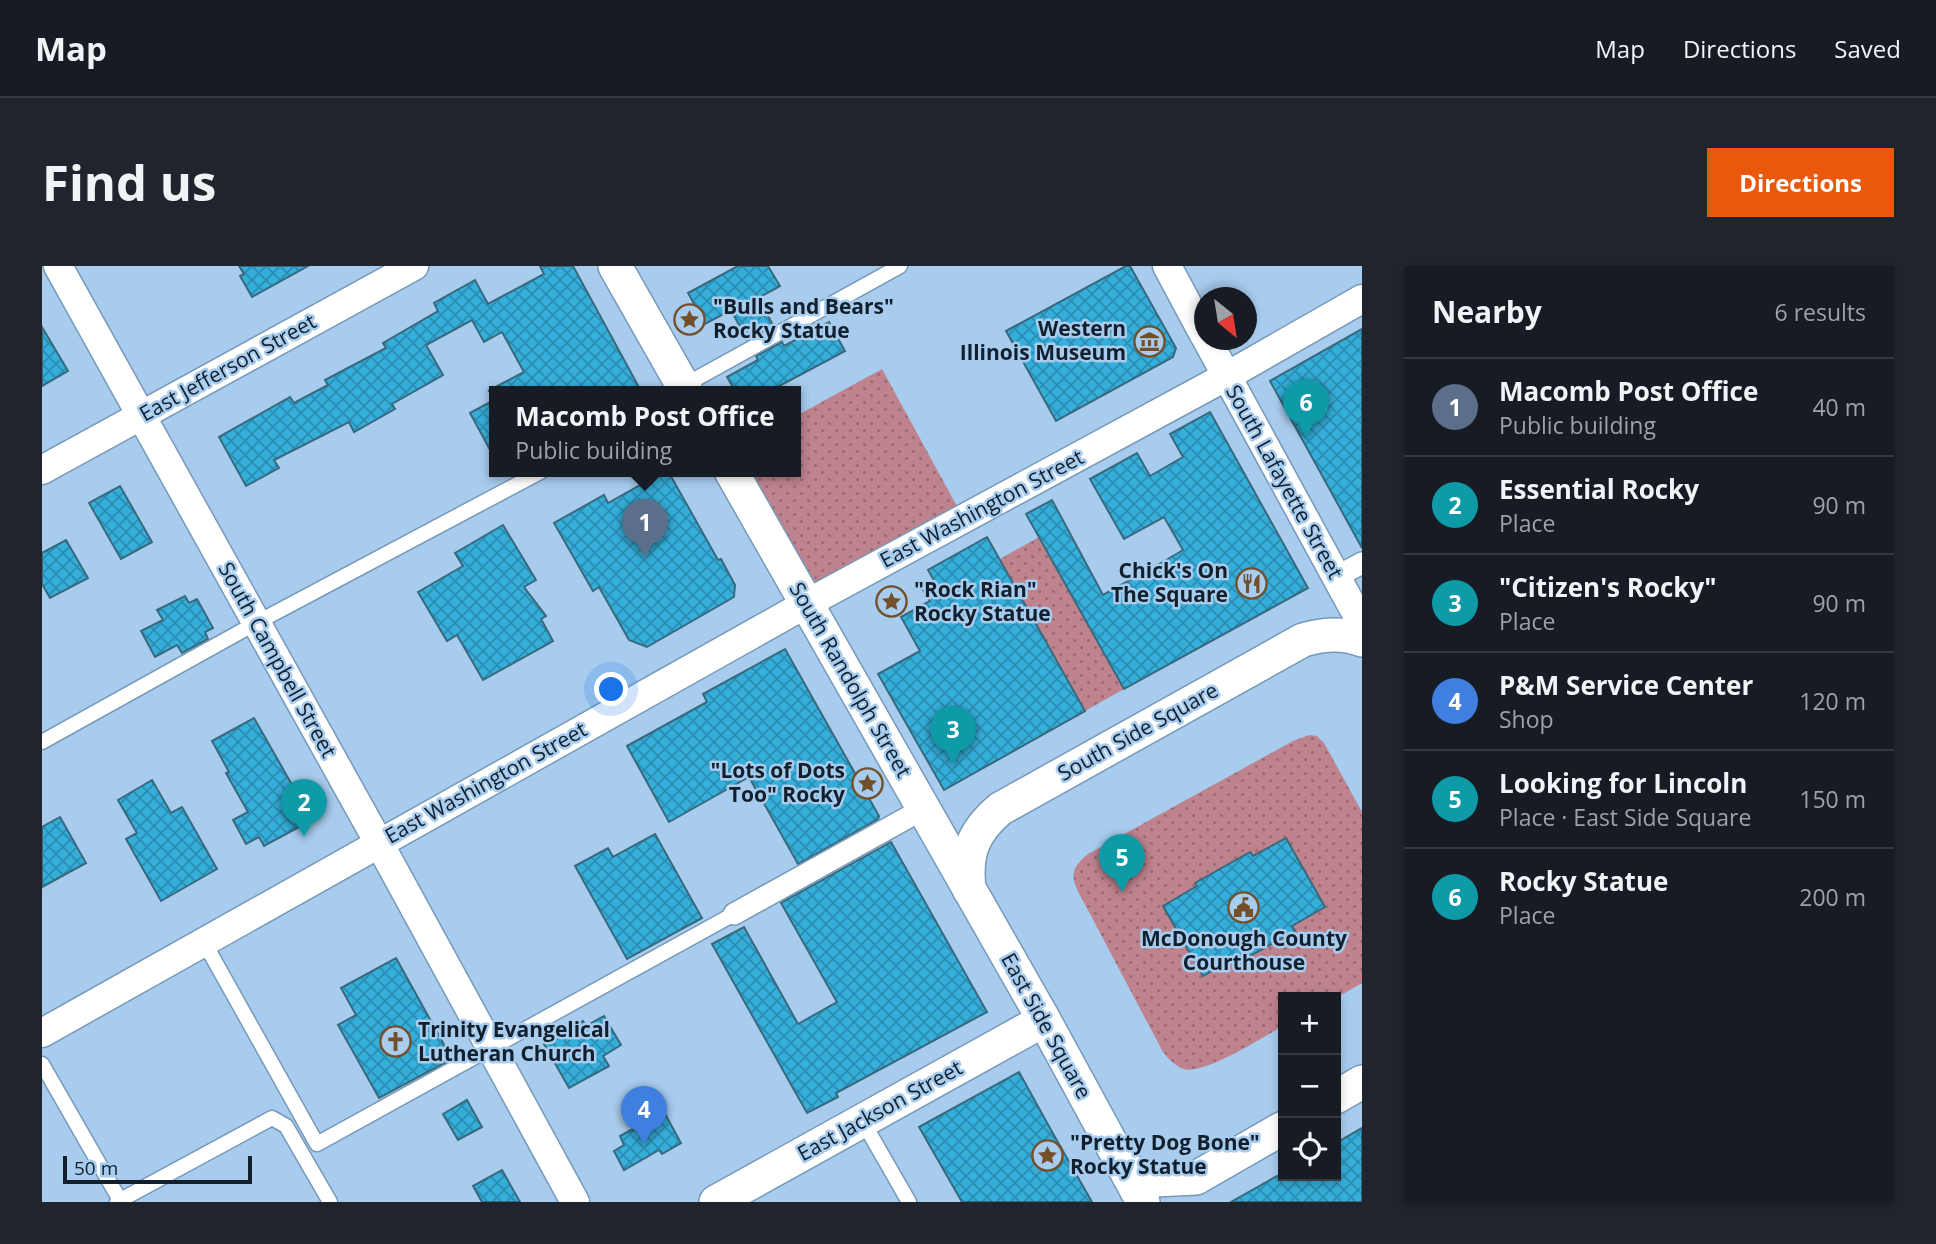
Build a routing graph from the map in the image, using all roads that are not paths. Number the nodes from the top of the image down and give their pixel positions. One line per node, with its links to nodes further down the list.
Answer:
1 (58, 266): 12 (street, South Campbell Street)
2 (414, 266): 12 (street, East Jefferson Street)
3 (615, 266): 10 (street)
4 (901, 266): 11 (lane)
5 (1167, 266): 7 (street, South Lafayette Street)
6 (1362, 299): 9 (street, East Washington Street)
7 (1194, 315)
8 (1213, 350): 9 (street, South Lafayette Street)
9 (1227, 376): 17 (street, South Lafayette Street); 18 (street, East Washington Street)
10 (683, 386)
11 (690, 386)
12 (141, 415): 13 (street, East Jefferson Street); 19 (street, South Campbell Street)
13 (42, 470)
14 (531, 477): 19 (lane)
15 (734, 477): 18 (street, South Randolph Street)
16 (1362, 563): 17 (street)
17 (1336, 577): 20 (street, South Lafayette Street)
18 (806, 604): 23 (street, South Randolph Street); 24 (street, East Washington Street)
19 (256, 622): 22 (lane); 24 (street, South Campbell Street)
20 (1362, 624)
21 (1362, 640): 25 (street, South Side Square)
22 (42, 742)
23 (923, 809): 25 (street, South Randolph Street); 26 (street)
24 (379, 843): 27 (street, East Washington Street); 30 (street, South Campbell Street)
25 (969, 889): 28 (street, East Side Square)
26 (734, 914): 30 (lane)
27 (204, 942): 29 (street, East Washington Street); 30 (lane)
28 (1044, 1020): 34 (street, East Jackson Street); 36 (street, East Side Square)
29 (42, 1033)
30 (491, 1048): 39 (street, South Campbell Street)
31 (42, 1064): 37 (lane)
32 (1362, 1082): 33 (street)
33 (1341, 1094)
34 (862, 1120): 40 (street, East Jackson Street); 41 (lane)
35 (1278, 1131): 36 (street)
36 (1122, 1165): 42 (street, East Side Square)
37 (119, 1202): 38 (lane)
38 (330, 1202)
39 (575, 1202)
40 (716, 1202)
41 (909, 1202)
42 (1143, 1202)

